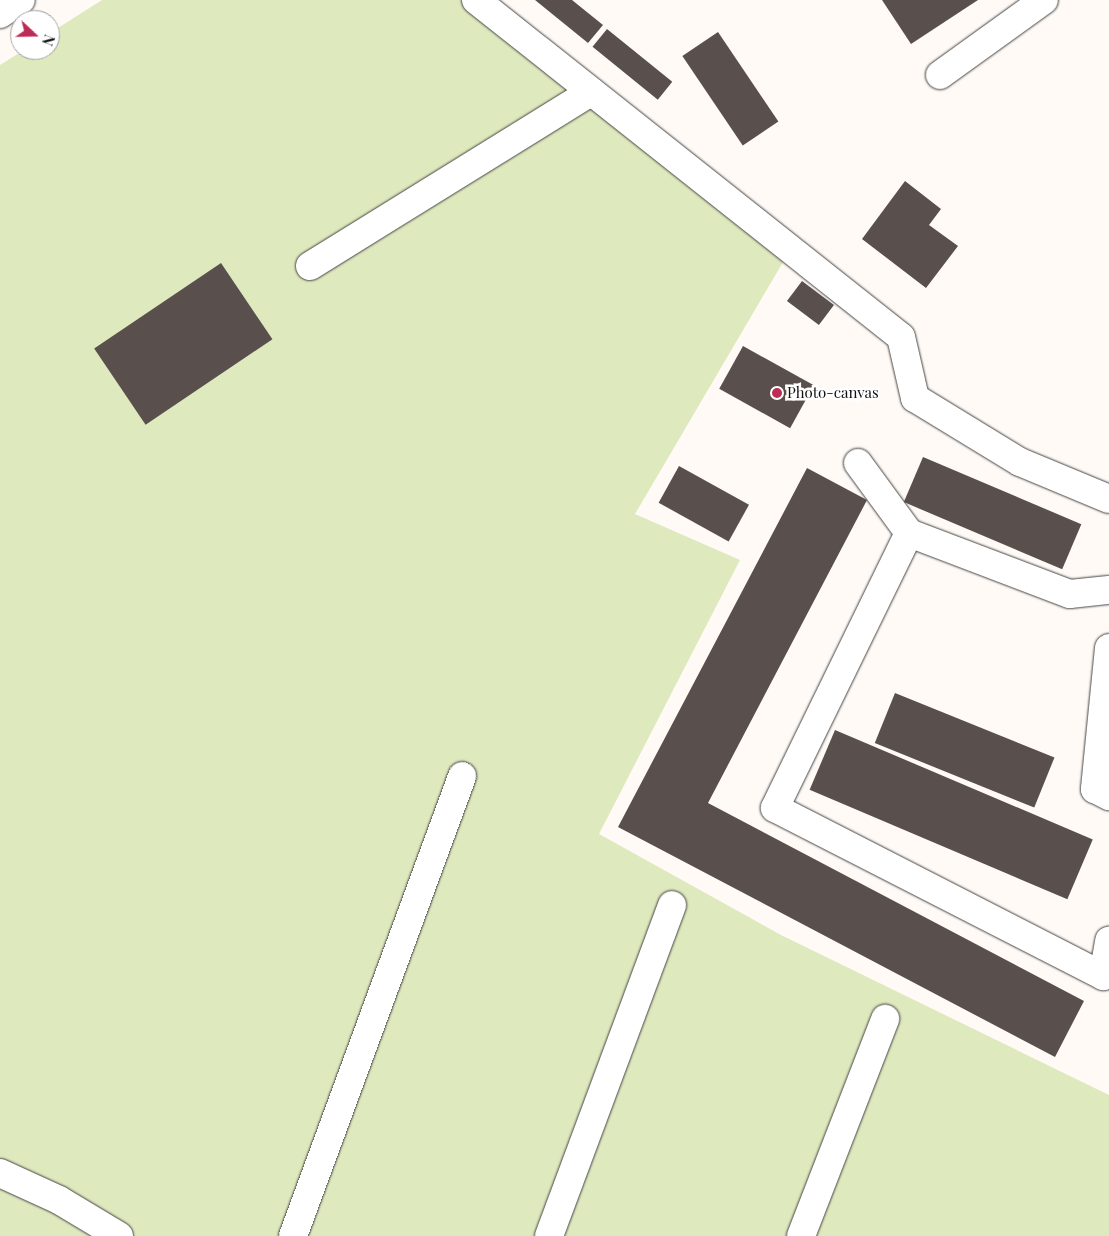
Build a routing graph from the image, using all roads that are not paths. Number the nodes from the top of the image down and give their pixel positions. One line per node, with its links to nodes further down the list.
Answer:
1 (21, 0): 4 (street)
2 (476, 0): 6 (street)
3 (1044, 0): 5 (street)
4 (0, 14)
5 (940, 76)
6 (592, 92): 7 (street); 9 (street)
7 (310, 266)
8 (858, 463): 10 (street)
9 (1109, 498)
10 (909, 533): 11 (street); 16 (street)
11 (1109, 590)
12 (1109, 648): 14 (street)
13 (462, 776): 20 (street)
14 (1109, 796)
15 (672, 905): 21 (street)
16 (1109, 941)
17 (885, 1019): 22 (street)
18 (0, 1172): 19 (street)
19 (119, 1236)
20 (293, 1236)
21 (549, 1236)
22 (801, 1236)

